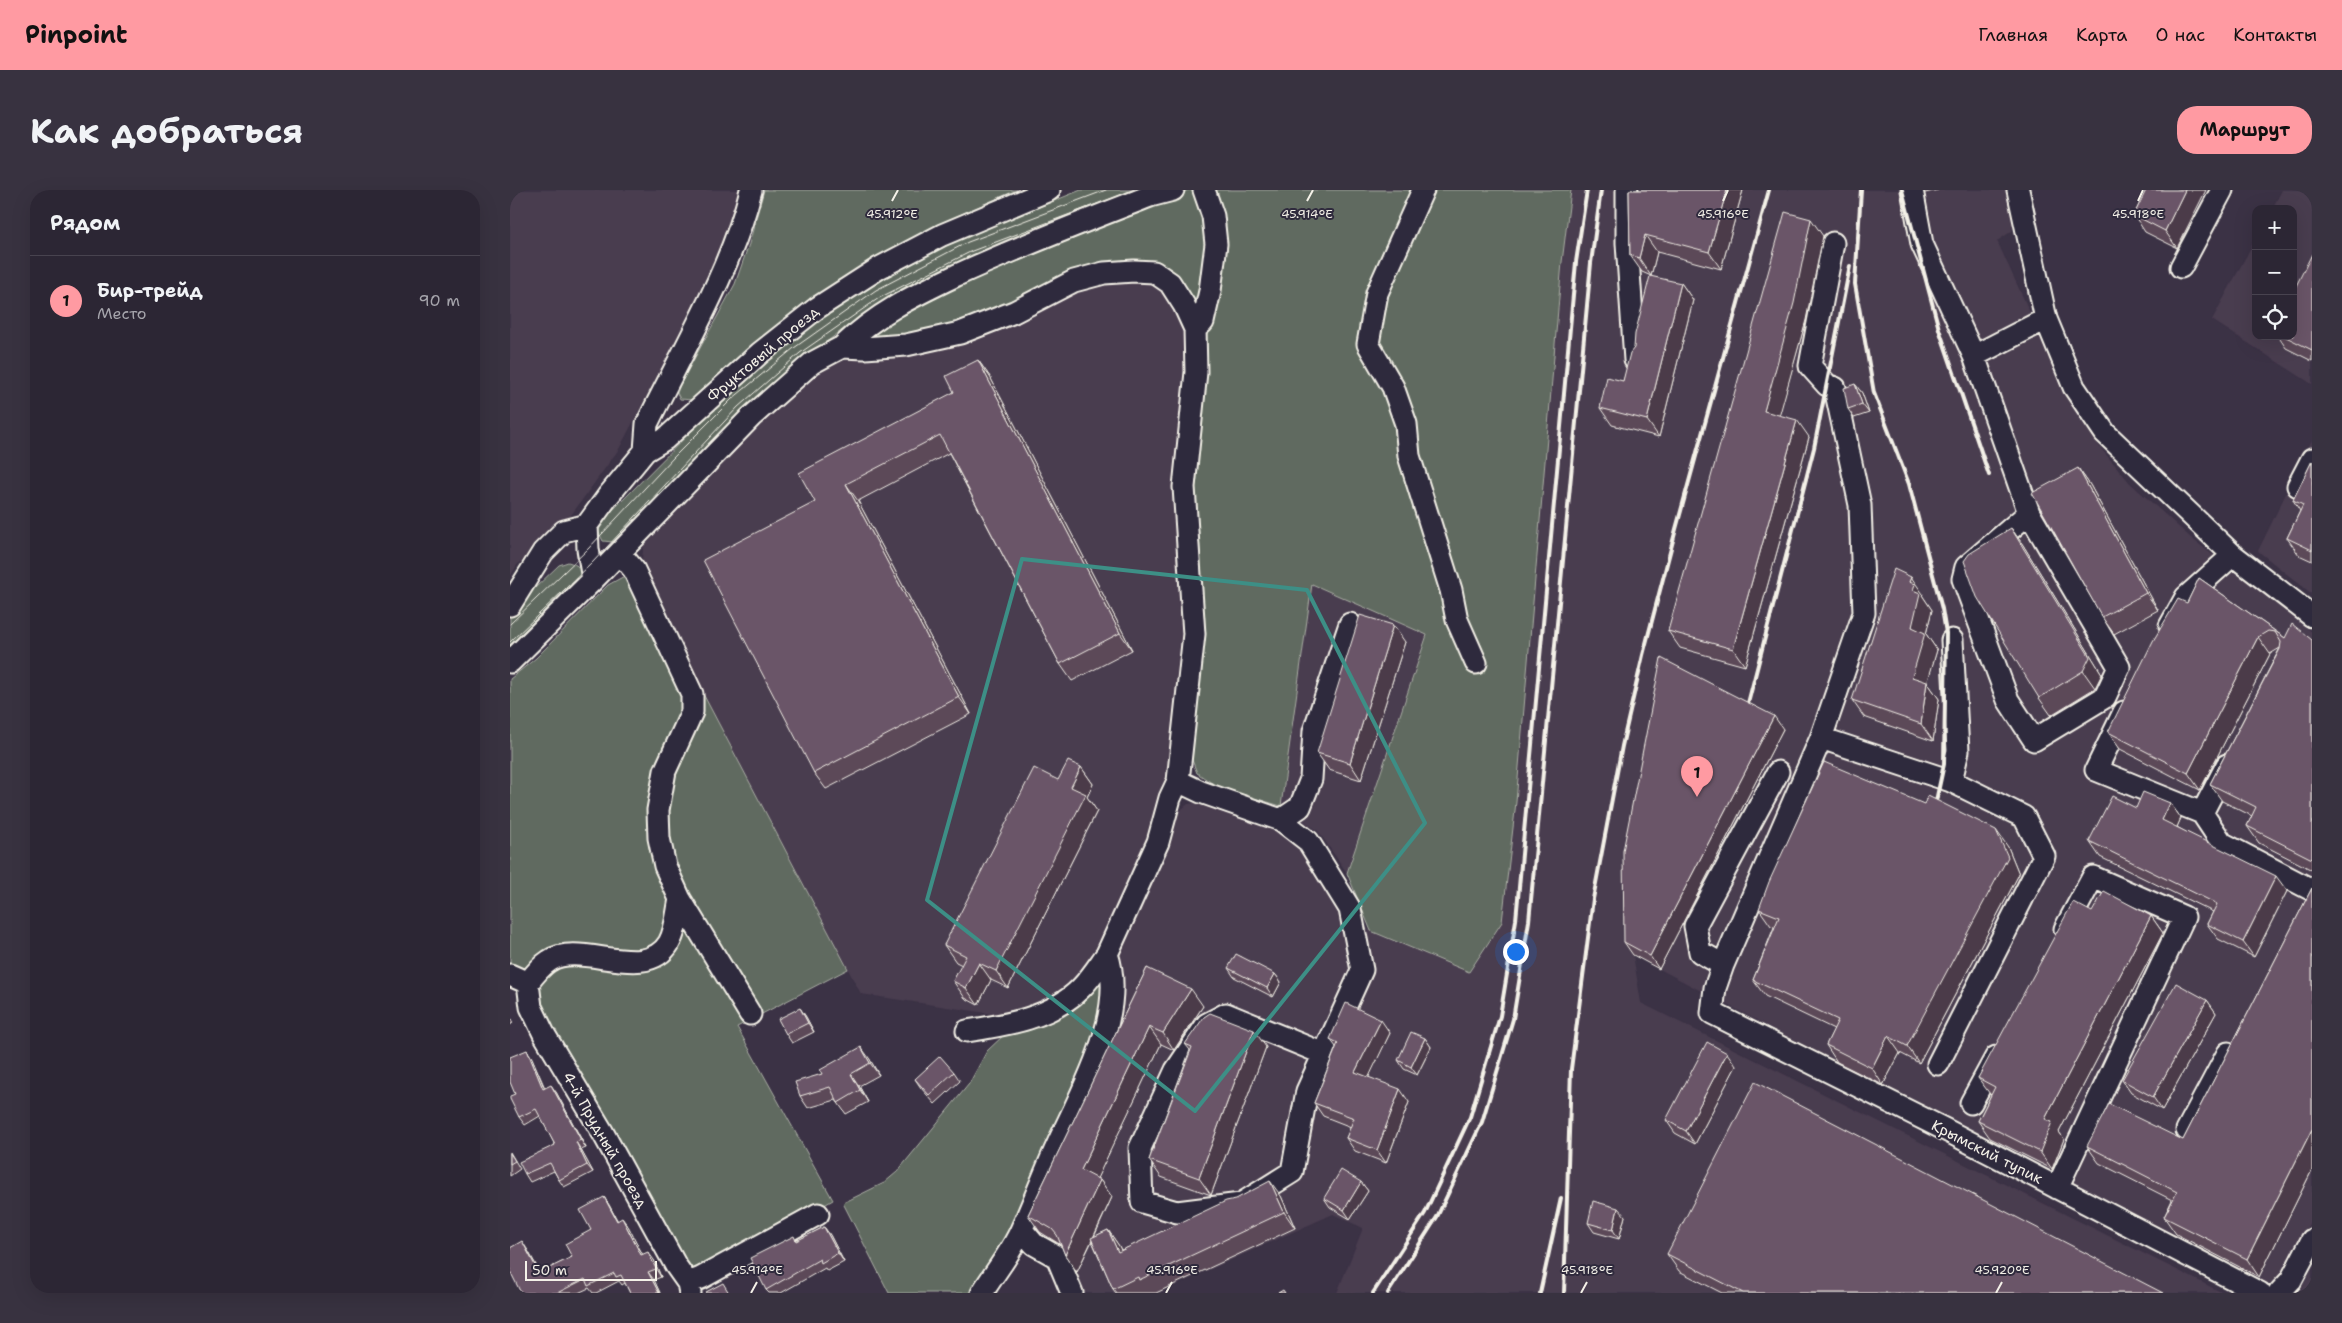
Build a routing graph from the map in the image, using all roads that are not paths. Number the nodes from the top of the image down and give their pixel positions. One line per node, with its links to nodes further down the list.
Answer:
1 (751, 190): 17 (street)
2 (1049, 190): 17 (street, Фруктовый проезд)
3 (1173, 190): 14 (street)
4 (1204, 190): 13 (street)
5 (1423, 190): 31 (street)
6 (1627, 190): 16 (street)
7 (1912, 190): 15 (street)
8 (2018, 190): 12 (street)
9 (2222, 190): 11 (street)
10 (1833, 243): 33 (street)
11 (2181, 267)
12 (2046, 319): 15 (street); 23 (street)
13 (1195, 329): 14 (street); 36 (street)
14 (842, 346): 22 (street)
15 (1974, 356): 20 (street)
16 (1635, 360)
17 (645, 451): 21 (street, Фруктовый проезд)
18 (2312, 459): 19 (street)
19 (2298, 486)
20 (2029, 513): 20 (street)
21 (587, 525): 24 (street); 25 (street)
22 (620, 553): 24 (street); 41 (street)
23 (2233, 555): 26 (street); 28 (street)
24 (593, 580): 30 (street)
25 (510, 605)
26 (2312, 616)
27 (1350, 624): 39 (street)
28 (2162, 639)
29 (1952, 640): 37 (street)
30 (510, 662)
31 (1476, 663)
32 (2134, 691): 38 (street)
33 (1821, 738): 37 (street); 44 (street)
34 (2237, 745): 38 (street)
35 (1778, 772): 44 (street)
36 (1178, 781): 39 (street); 43 (street)
37 (1951, 781): 51 (street)
38 (2202, 813): 40 (street)
39 (1281, 820): 50 (street)
40 (2309, 898)
41 (680, 899): 45 (street); 46 (street)
42 (2056, 947): 54 (street)
43 (1107, 954): 47 (street); 56 (street)
44 (1723, 965): 54 (street, Крымский тупик)
45 (519, 979): 58 (street, 4-й Прудный проезд)
46 (750, 1014)
47 (966, 1031)
48 (2238, 1034): 53 (street)
49 (2004, 1042): 52 (street)
50 (1324, 1054): 50 (street)
51 (1938, 1064)
52 (1971, 1103)
53 (2187, 1130)
54 (2057, 1188): 61 (street, Крымский тупик)
55 (818, 1214): 58 (street)
56 (1022, 1230): 59 (street); 60 (street)
57 (2312, 1240): 62 (street)
58 (689, 1288)
59 (982, 1293)
60 (1072, 1293)
61 (2260, 1293)
62 (2280, 1293)

